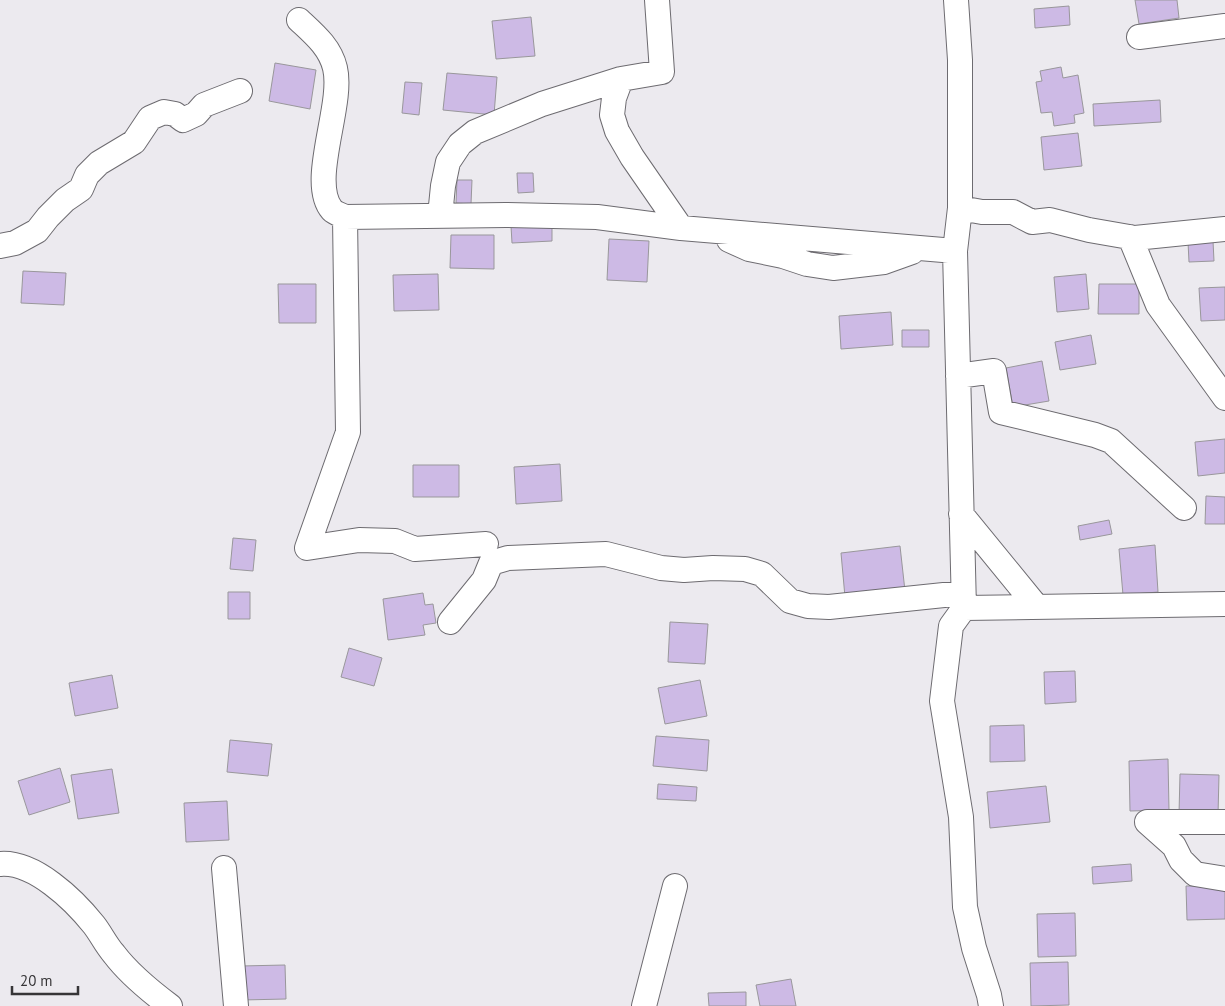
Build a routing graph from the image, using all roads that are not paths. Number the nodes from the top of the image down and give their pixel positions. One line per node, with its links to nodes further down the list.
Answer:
1 (657, 0): 6 (street)
2 (956, 0): 8 (street)
3 (299, 20): 10 (street)
4 (1225, 26): 5 (street)
5 (1140, 37)
6 (621, 79): 9 (street); 11 (street)
7 (240, 91): 14 (street)
8 (960, 208): 13 (street); 15 (street)
9 (440, 216): 10 (street); 11 (street)
10 (345, 217): 20 (street)
11 (681, 228): 15 (street)
12 (1225, 229): 13 (street)
13 (1130, 237): 17 (street)
14 (0, 246)
15 (955, 251): 16 (street)
16 (958, 376): 18 (street); 19 (street)
17 (1225, 398)
18 (1184, 508)
19 (962, 514): 21 (street); 23 (street)
20 (486, 544)
21 (963, 600): 23 (street); 24 (street); 33 (street)
22 (1225, 604): 23 (street)
23 (1037, 607)
24 (450, 622)
25 (1225, 822): 28 (street)
26 (0, 864): 30 (street)
27 (224, 868): 31 (street)
28 (1225, 879)
29 (675, 886): 32 (street)
30 (170, 1006)
31 (236, 1006)
32 (644, 1006)
33 (991, 1006)

